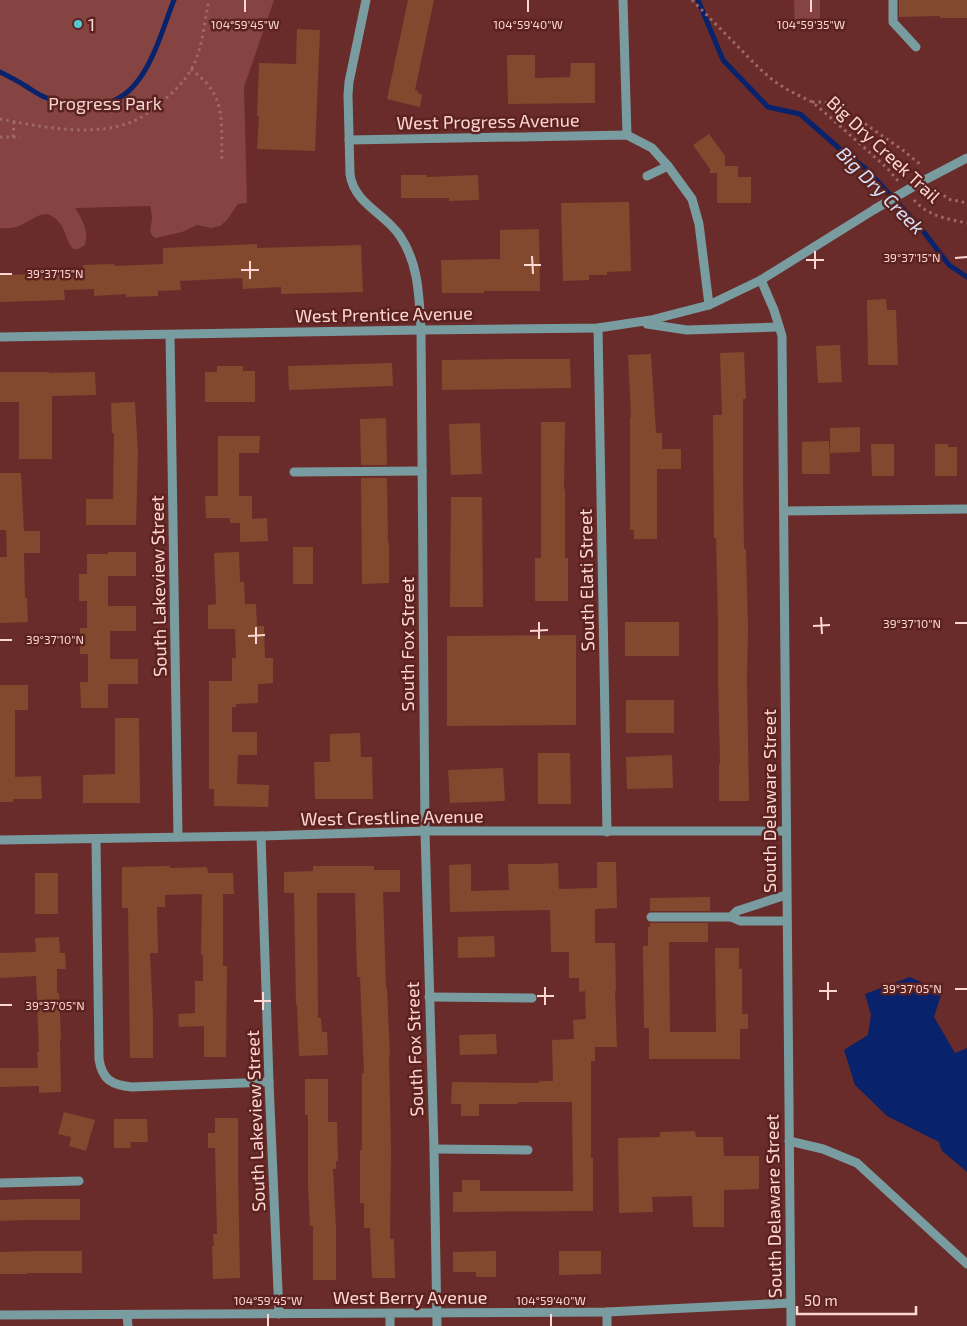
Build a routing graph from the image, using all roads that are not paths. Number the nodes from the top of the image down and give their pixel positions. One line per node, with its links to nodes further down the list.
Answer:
1 (366, 0): 6 (street, South Fox Street)
2 (623, 0): 5 (street)
3 (893, 0): 4 (street)
4 (916, 47)
5 (627, 135): 6 (street, West Progress Avenue); 8 (street)
6 (349, 140): 15 (street, South Fox Street)
7 (967, 158): 10 (street, West Prentice Avenue, bridge)
8 (668, 166): 9 (street); 11 (street)
9 (648, 176)
10 (761, 280): 11 (street, West Prentice Avenue); 13 (street, South Delaware Street)
11 (709, 306): 12 (street, West Prentice Avenue)
12 (637, 322): 13 (street); 14 (street, West Prentice Avenue)
13 (779, 327): 21 (street, South Delaware Street)
14 (598, 328): 15 (street, West Prentice Avenue); 24 (street, South Elati Street)
15 (420, 330): 16 (street, West Prentice Avenue); 18 (street, South Fox Street)
16 (170, 335): 17 (street, West Prentice Avenue); 26 (street, South Lakeview Street)
17 (0, 337)
18 (422, 471): 19 (street); 22 (street, South Fox Street)
19 (294, 472)
20 (967, 509): 21 (street)
21 (784, 511): 23 (street, South Delaware Street)
22 (425, 831): 24 (street, West Crestline Avenue); 25 (street, West Crestline Avenue); 33 (street, South Fox Street)
23 (786, 831): 24 (street, West Crestline Avenue); 29 (street, South Delaware Street)
24 (607, 832)
25 (261, 836): 26 (street, West Crestline Avenue); 35 (street, South Lakeview Street)
26 (178, 837): 27 (street, West Crestline Avenue)
27 (96, 839): 28 (street, West Crestline Avenue); 35 (street)
28 (0, 840)
29 (786, 895): 31 (street); 32 (street, South Delaware Street)
30 (651, 916): 31 (street)
31 (731, 917): 32 (street)
32 (786, 921): 36 (street, South Delaware Street)
33 (429, 997): 34 (street); 37 (street, South Fox Street)
34 (532, 998)
35 (269, 1082): 45 (street, South Lakeview Street)
36 (789, 1141): 41 (street); 42 (street, South Delaware Street)
37 (434, 1148): 38 (street); 44 (street, South Fox Street)
38 (528, 1150)
39 (79, 1181): 40 (street)
40 (0, 1183)
41 (967, 1264)
42 (790, 1303): 43 (street, West Berry Avenue); 53 (street, South Delaware Street)
43 (607, 1312): 44 (street, West Berry Avenue); 52 (street)
44 (437, 1313): 46 (street, West Berry Avenue); 51 (street, South Fox Street)
45 (279, 1314): 46 (street, West Berry Avenue); 48 (street, West Berry Avenue)
46 (390, 1314): 50 (street)
47 (0, 1315): 48 (street, West Berry Avenue)
48 (127, 1315): 49 (street)
49 (128, 1326)
50 (390, 1326)
51 (437, 1326)
52 (607, 1326)
53 (791, 1326)

